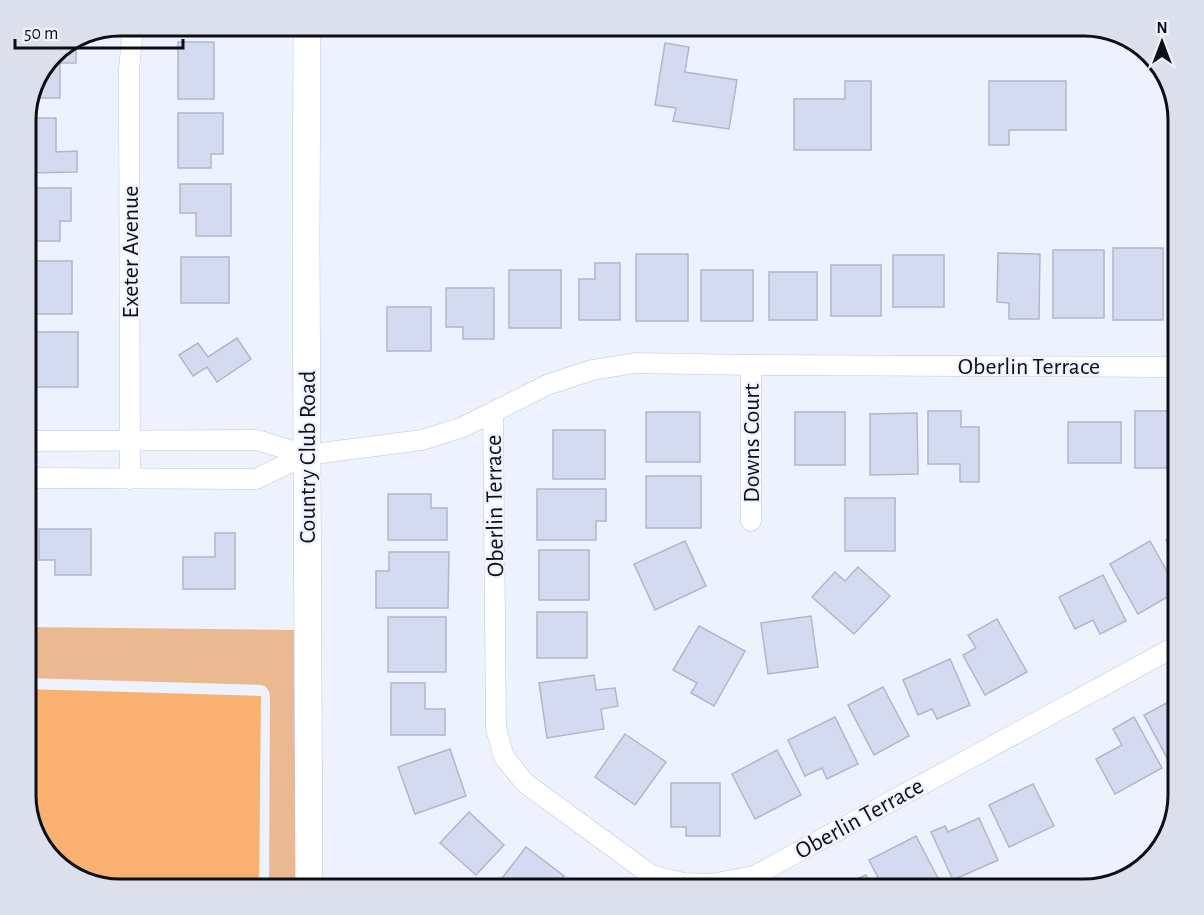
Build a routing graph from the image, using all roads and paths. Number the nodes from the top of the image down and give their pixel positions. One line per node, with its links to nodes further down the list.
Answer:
1 (132, 36): 6 (street, Exeter Avenue)
2 (306, 36): 8 (main road, Country Club Road)
3 (751, 365): 4 (street, Oberlin Terrace); 5 (street, Oberlin Terrace); 11 (street, Downs Court)
4 (1168, 367)
5 (493, 412): 8 (street, Oberlin Terrace); 14 (street, Oberlin Terrace)
6 (130, 440): 7 (street); 8 (street); 10 (street, Exeter Avenue)
7 (36, 441)
8 (306, 455): 10 (street); 13 (main road, Country Club Road)
9 (36, 478): 10 (street)
10 (130, 479)
11 (751, 521)
12 (1168, 651): 15 (street, Oberlin Terrace)
13 (309, 879)
14 (668, 879)
15 (738, 879)

